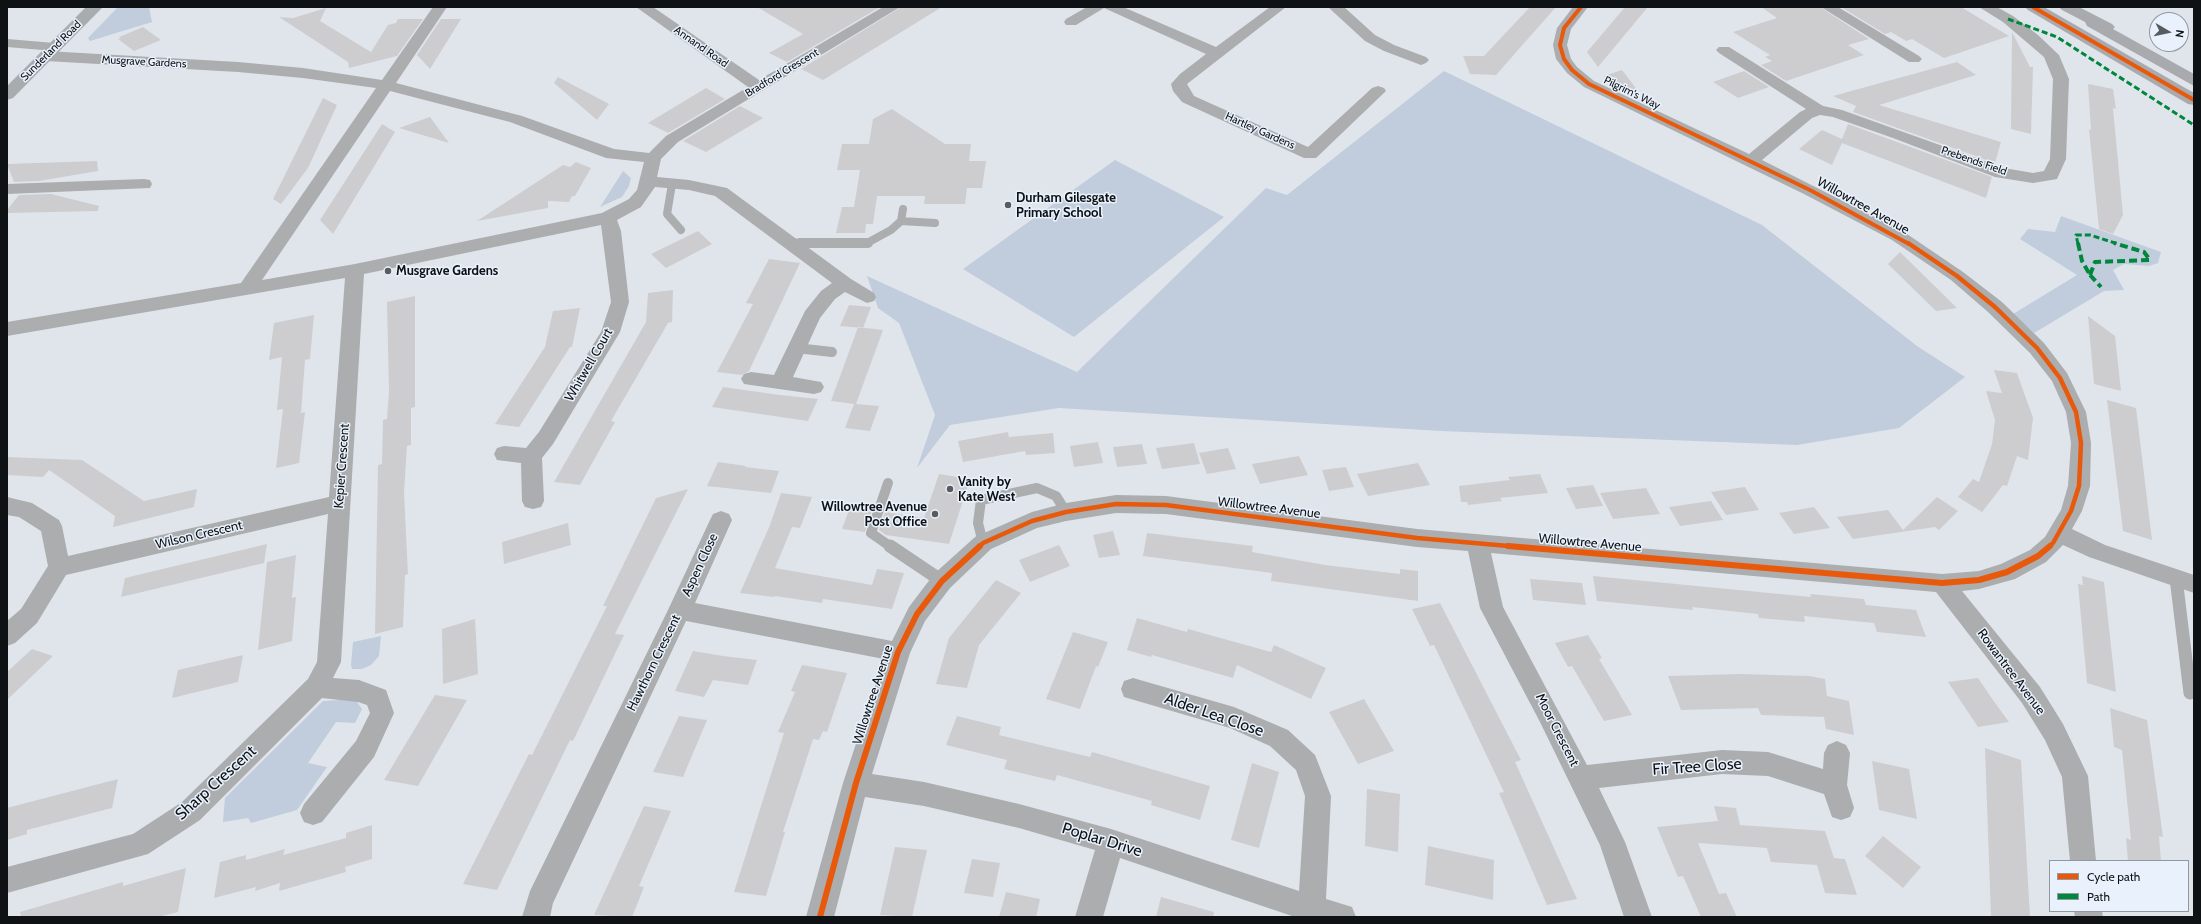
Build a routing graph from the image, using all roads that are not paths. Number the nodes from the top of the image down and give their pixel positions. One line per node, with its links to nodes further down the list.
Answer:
1 (95, 7): 18 (street, Sunderland Road)
2 (440, 7): 24 (street)
3 (643, 7): 25 (street, Annand Road)
4 (893, 7): 25 (street, Bradford Crescent)
5 (1098, 7): 15 (street)
6 (1111, 7): 19 (street)
7 (1279, 7): 19 (street, Hartley Gardens)
8 (1335, 7): 21 (street)
9 (1581, 7): 31 (street, Pilgrim's Way)
10 (1828, 7): 20 (street)
11 (1986, 7): 29 (street, Prebends Field)
12 (2033, 7): 28 (highway)
13 (2064, 7): 23 (highway)
14 (2067, 7): 22 (highway)
15 (1070, 22)
16 (7, 43): 18 (street, Musgrave Gardens)
17 (1724, 50): 29 (street, Prebends Field)
18 (51, 51): 24 (street, Musgrave Gardens); 27 (street, Sunderland Road)
19 (1217, 53): 26 (street, Hartley Gardens)
20 (1914, 59)
21 (1421, 60)
22 (2194, 69)
23 (2194, 81)
24 (385, 86): 30 (street, Musgrave Gardens); 44 (street)
25 (759, 86): 30 (street, Bradford Crescent)
26 (1378, 91)
27 (7, 95)
28 (2190, 98)
29 (1818, 110): 31 (street)
30 (653, 158): 32 (street)
31 (1751, 161): 60 (street, Willowtree Avenue)
32 (649, 181): 34 (street); 37 (street)
33 (144, 184): 35 (street)
34 (672, 184): 40 (lane); 41 (street)
35 (7, 189)
36 (903, 209): 38 (lane)
37 (607, 218): 42 (street); 53 (street, Whitwell Court)
38 (902, 221): 39 (lane); 41 (lane)
39 (935, 223)
40 (681, 230)
41 (788, 242): 43 (street)
42 (355, 270): 44 (street); 56 (street, Kepier Crescent)
43 (844, 283): 45 (street); 47 (street)
44 (247, 288): 46 (street)
45 (867, 297)
46 (7, 329)
47 (796, 348): 48 (lane); 50 (street)
48 (832, 352)
49 (751, 379): 50 (street)
50 (780, 383): 51 (street)
51 (814, 387)
52 (504, 454): 53 (street)
53 (531, 456): 55 (street)
54 (888, 483): 64 (lane)
55 (533, 501)
56 (340, 503): 63 (street, Wilson Crescent); 70 (street, Kepier Crescent)
57 (7, 506): 63 (street)
58 (1066, 512): 61 (street, Willowtree Avenue); 61 (lane); 62 (street, Willowtree Avenue)
59 (721, 520): 67 (street, Aspen Close)
60 (2060, 533): 65 (street); 66 (street, Willowtree Avenue)
61 (984, 543): 64 (street, Willowtree Avenue)
62 (1478, 543): 66 (street, Willowtree Avenue); 75 (street, Moor Crescent)
63 (59, 567): 68 (street)
64 (942, 581): 69 (street, Willowtree Avenue)
65 (2185, 581): 73 (lane)
66 (1942, 583): 81 (street, Rowantree Avenue)
67 (680, 610): 69 (street, Hawthorn Crescent); 84 (street, Hawthorn Crescent)
68 (7, 636)
69 (898, 652): 76 (street, Willowtree Avenue)
70 (329, 662): 71 (street, Sharp Crescent)
71 (317, 687): 79 (street); 82 (street, Sharp Crescent)
72 (1132, 689): 83 (street, Alder Lea Close)
73 (2190, 693)
74 (1837, 753): 77 (street)
75 (1581, 778): 77 (street, Fir Tree Close); 88 (street, Moor Crescent)
76 (856, 783): 80 (street, Poplar Drive); 85 (street, Willowtree Avenue)
77 (1834, 785): 78 (street)
78 (1841, 808)
79 (313, 813)
80 (1111, 842): 83 (street, Poplar Drive); 86 (street)
81 (2083, 860)
82 (7, 880)
83 (1312, 909): 87 (street, Poplar Drive)
84 (536, 917)
85 (820, 917)
86 (1089, 917)
87 (1342, 917)
88 (1638, 917)

